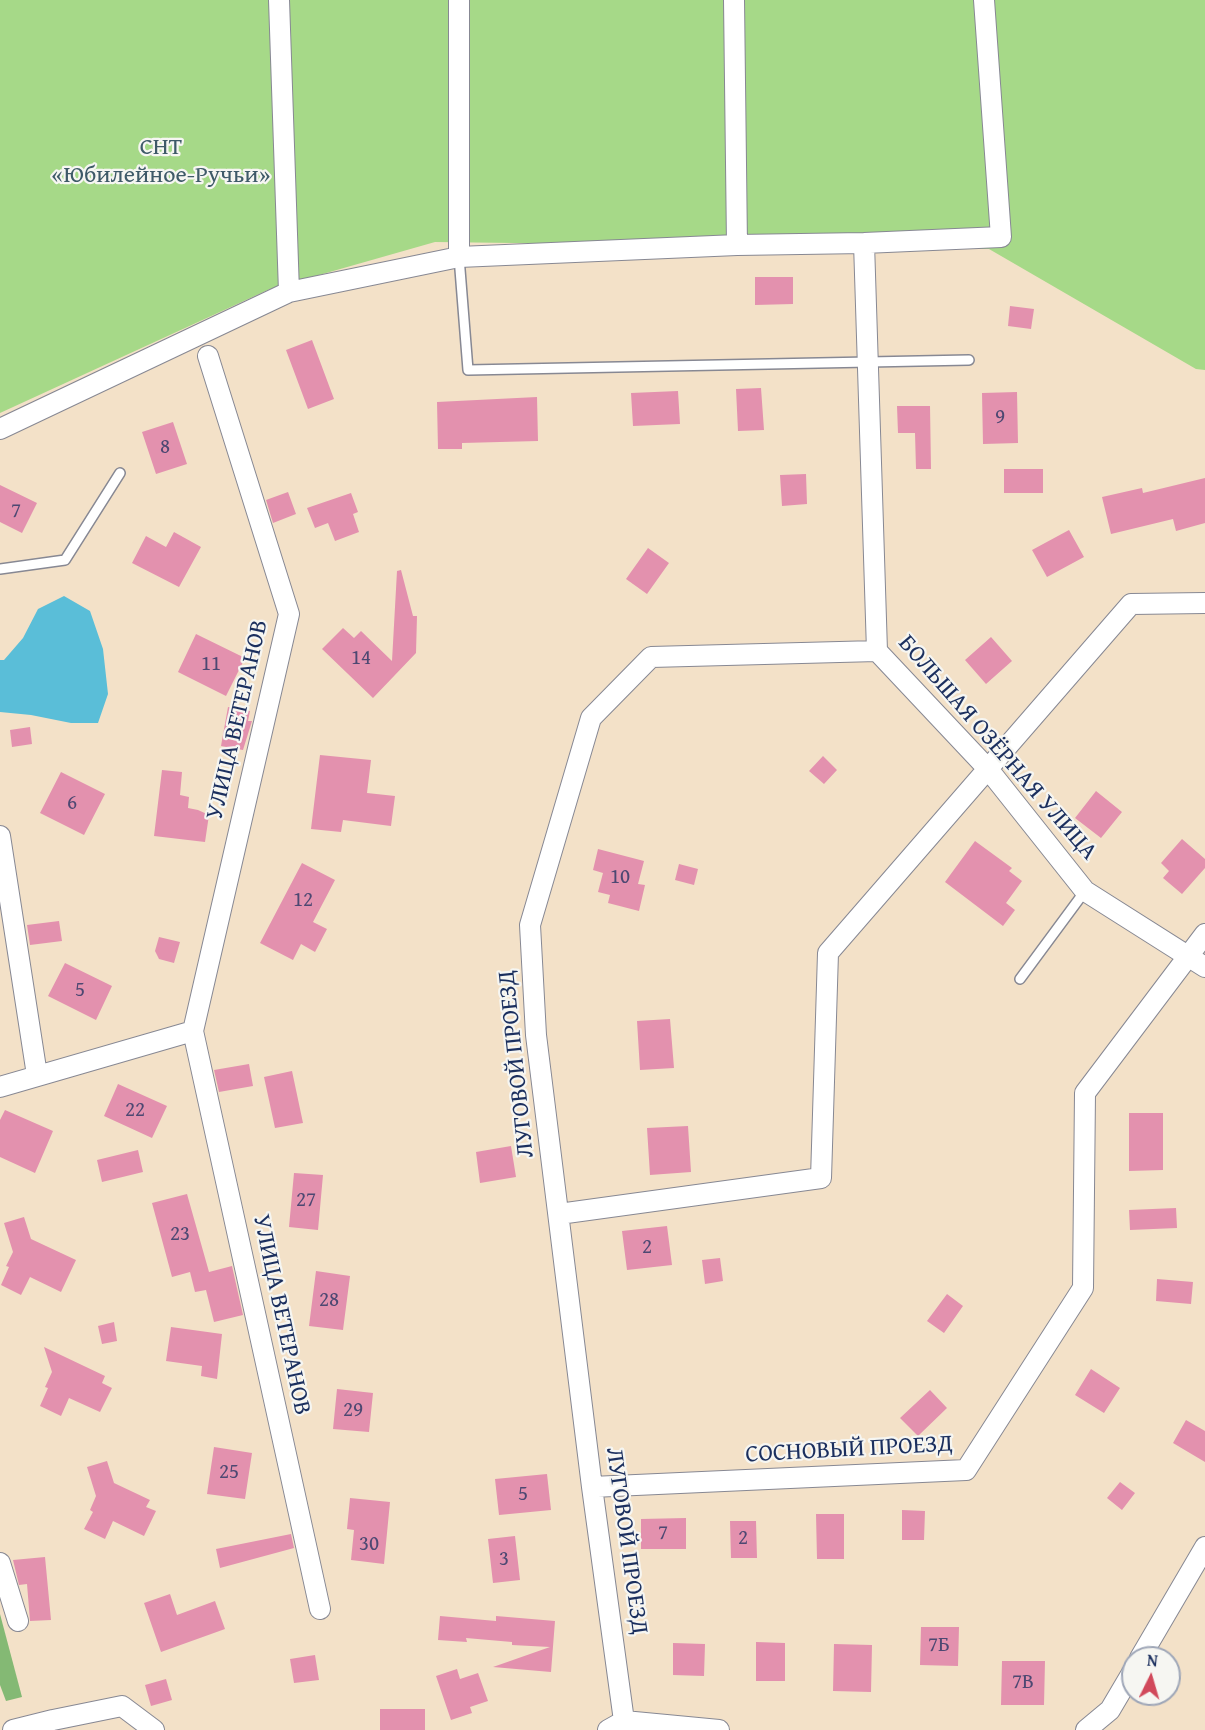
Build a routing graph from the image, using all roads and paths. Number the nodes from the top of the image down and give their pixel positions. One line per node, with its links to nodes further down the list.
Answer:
1 (279, 0): 8 (street)
2 (459, 0): 7 (street)
3 (734, 0): 6 (street)
4 (984, 0): 5 (street)
5 (864, 243): 6 (street); 11 (street, БОЛЬШАЯ ОЗЁРНАЯ УЛИЦА)
6 (737, 245): 7 (street)
7 (459, 257): 8 (street); 11 (lane)
8 (289, 292): 12 (street)
9 (208, 356): 24 (street, УЛИЦА ВЕТЕРАНОВ)
10 (969, 360): 11 (lane)
11 (868, 362): 16 (street, БОЛЬШАЯ ОЗЁРНАЯ УЛИЦА)
12 (0, 429)
13 (120, 472): 14 (lane)
14 (0, 569)
15 (1205, 603): 17 (street)
16 (877, 651): 17 (street, БОЛЬШАЯ ОЗЁРНАЯ УЛИЦА); 27 (street, ЛУГОВОЙ ПРОЕЗД)
17 (988, 769): 19 (street, БОЛЬШАЯ ОЗЁРНАЯ УЛИЦА); 27 (street)
18 (0, 836): 25 (street)
19 (1085, 891): 21 (street, БОЛЬШАЯ ОЗЁРНАЯ УЛИЦА); 23 (lane)
20 (1205, 934): 21 (street, СОСНОВЫЙ ПРОЕЗД)
21 (1186, 957): 22 (street, БОЛЬШАЯ ОЗЁРНАЯ УЛИЦА); 28 (street, СОСНОВЫЙ ПРОЕЗД)
22 (1205, 967)
23 (1020, 979)
24 (193, 1031): 25 (street); 31 (street, УЛИЦА ВЕТЕРАНОВ)
25 (37, 1075): 26 (street)
26 (0, 1087)
27 (559, 1214): 28 (street, ЛУГОВОЙ ПРОЕЗД)
28 (592, 1487): 35 (street, ЛУГОВОЙ ПРОЕЗД)
29 (1205, 1548): 33 (street)
30 (0, 1563): 32 (street)
31 (320, 1609)
32 (18, 1621)
33 (1147, 1646)
34 (1121, 1691): 39 (street)
35 (616, 1726): 38 (street)
36 (17, 1729): 37 (street)
37 (154, 1730)
38 (719, 1730)
39 (1086, 1730)

